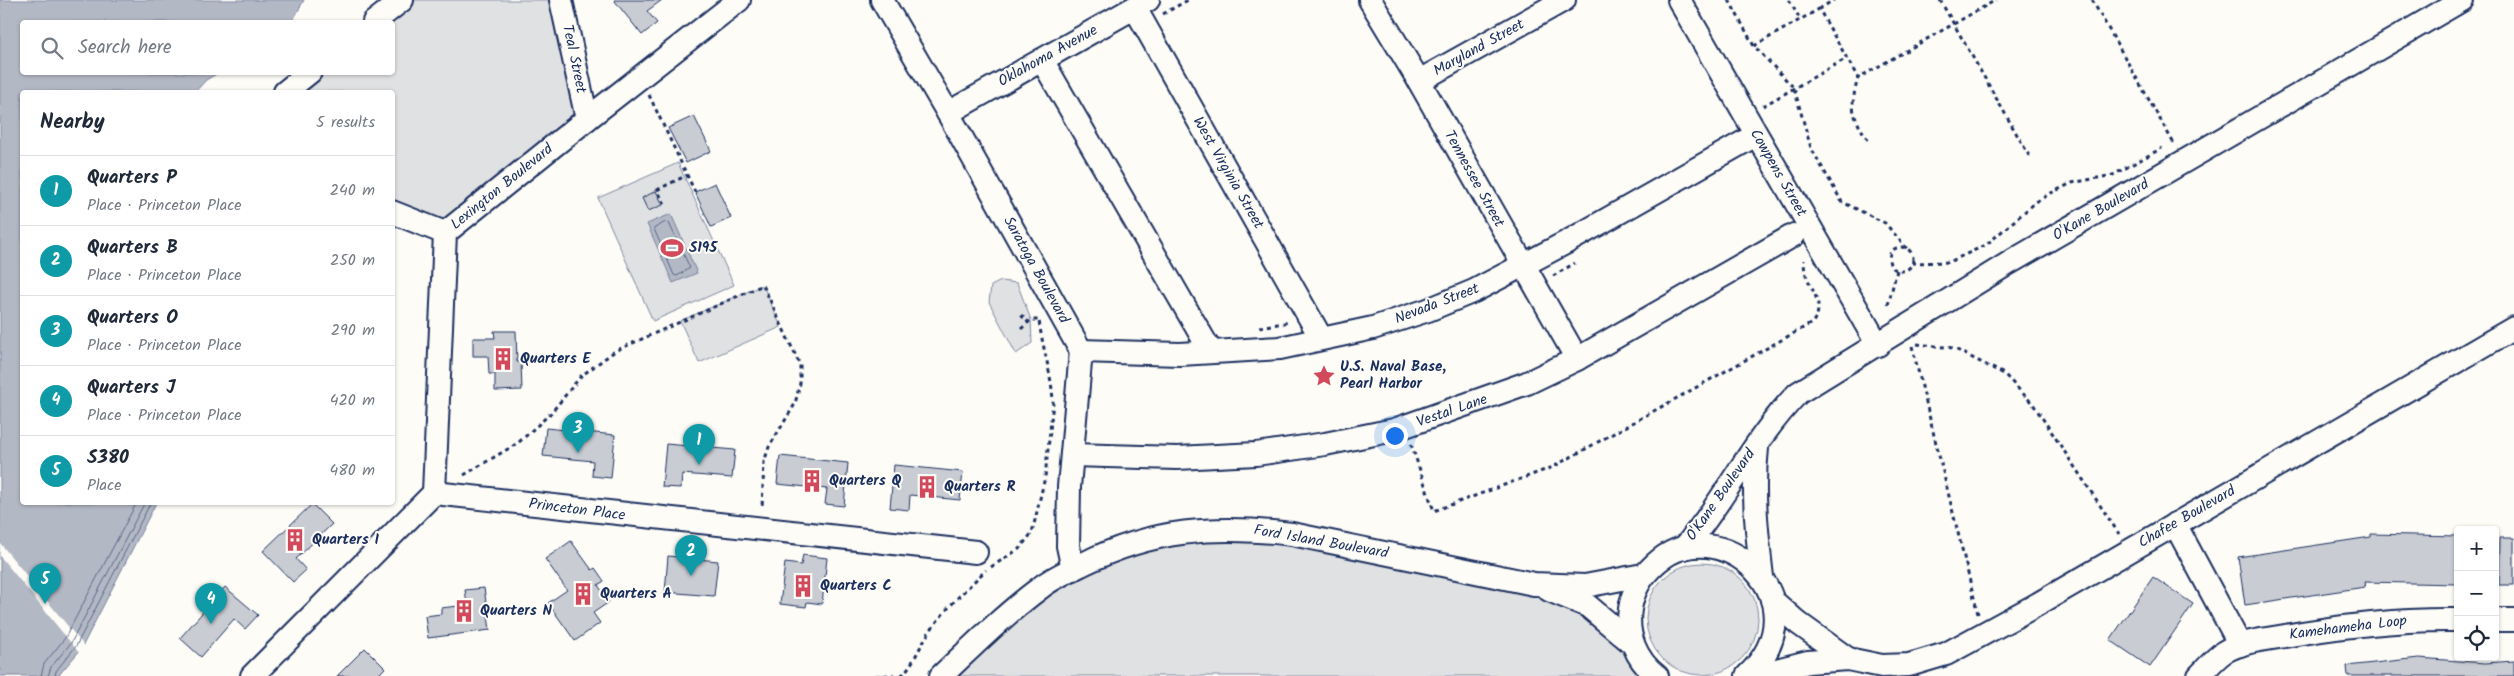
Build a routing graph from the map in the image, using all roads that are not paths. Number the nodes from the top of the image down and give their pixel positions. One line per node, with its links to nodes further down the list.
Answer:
1 (402, 0): 10 (street)
2 (561, 0): 16 (street, Teal Street)
3 (740, 0): 16 (street, Lexington Boulevard)
4 (882, 0): 15 (street, Saratoga Boulevard)
5 (1370, 0): 13 (street, Tennessee Street)
6 (1564, 0): 13 (street, Maryland Street)
7 (1679, 0): 17 (street, Cowpens Street)
8 (2462, 0): 24 (street, O'Kane Boulevard)
9 (1142, 4): 11 (street, Oklahoma Avenue); 23 (street, West Virginia Street)
10 (377, 20)
11 (1042, 60): 15 (street, Oklahoma Avenue); 26 (street)
12 (306, 75): 14 (street)
13 (1419, 81): 21 (street, Tennessee Street)
14 (288, 90)
15 (948, 113): 25 (street, Saratoga Boulevard)
16 (587, 119): 19 (street, Lexington Boulevard)
17 (1756, 135): 21 (street, Nevada Street); 24 (street, Cowpens Street)
18 (395, 213): 19 (street)
19 (445, 233): 30 (street, Lexington Boulevard)
20 (1794, 235): 27 (street, Vestal Lane)
21 (1524, 265): 23 (street, Nevada Street); 27 (street, Tennessee Street)
22 (2514, 328): 31 (street, Chafee Boulevard)
23 (1321, 338): 26 (street, Nevada Street)
24 (1878, 345): 28 (street, O'Kane Boulevard)
25 (1081, 351): 26 (street, Nevada Street); 29 (street)
26 (1211, 352)
27 (1577, 359): 29 (street, Vestal Lane)
28 (1758, 442): 32 (street, O'Kane Boulevard); 36 (street, O'Kane Boulevard)
29 (1072, 455): 34 (street)
30 (434, 493): 33 (street, Princeton Place); 45 (street)
31 (2175, 524): 42 (street); 44 (street, Chafee Boulevard)
32 (1684, 548): 35 (street); 36 (street)
33 (976, 552)
34 (1073, 569): 37 (street, Ford Island Boulevard); 46 (street, Ford Island Boulevard)
35 (1643, 575): 37 (street, Ford Island Boulevard); 43 (street)
36 (1762, 578): 38 (street)
37 (1534, 584): 43 (street, Ford Island Boulevard)
38 (1772, 600): 44 (street, Chafee Boulevard); 48 (street)
39 (2454, 620): 42 (street, Kamehameha Loop)
40 (2499, 620): 41 (street)
41 (2514, 620)
42 (2240, 645): 50 (street, Kamehameha Loop)
43 (1636, 658): 47 (street, Ford Island Boulevard)
44 (1848, 660): 49 (street, Chafee Boulevard)
45 (252, 676)
46 (941, 676)
47 (1656, 676)
48 (1747, 676)
49 (1753, 676)
50 (2199, 676)

